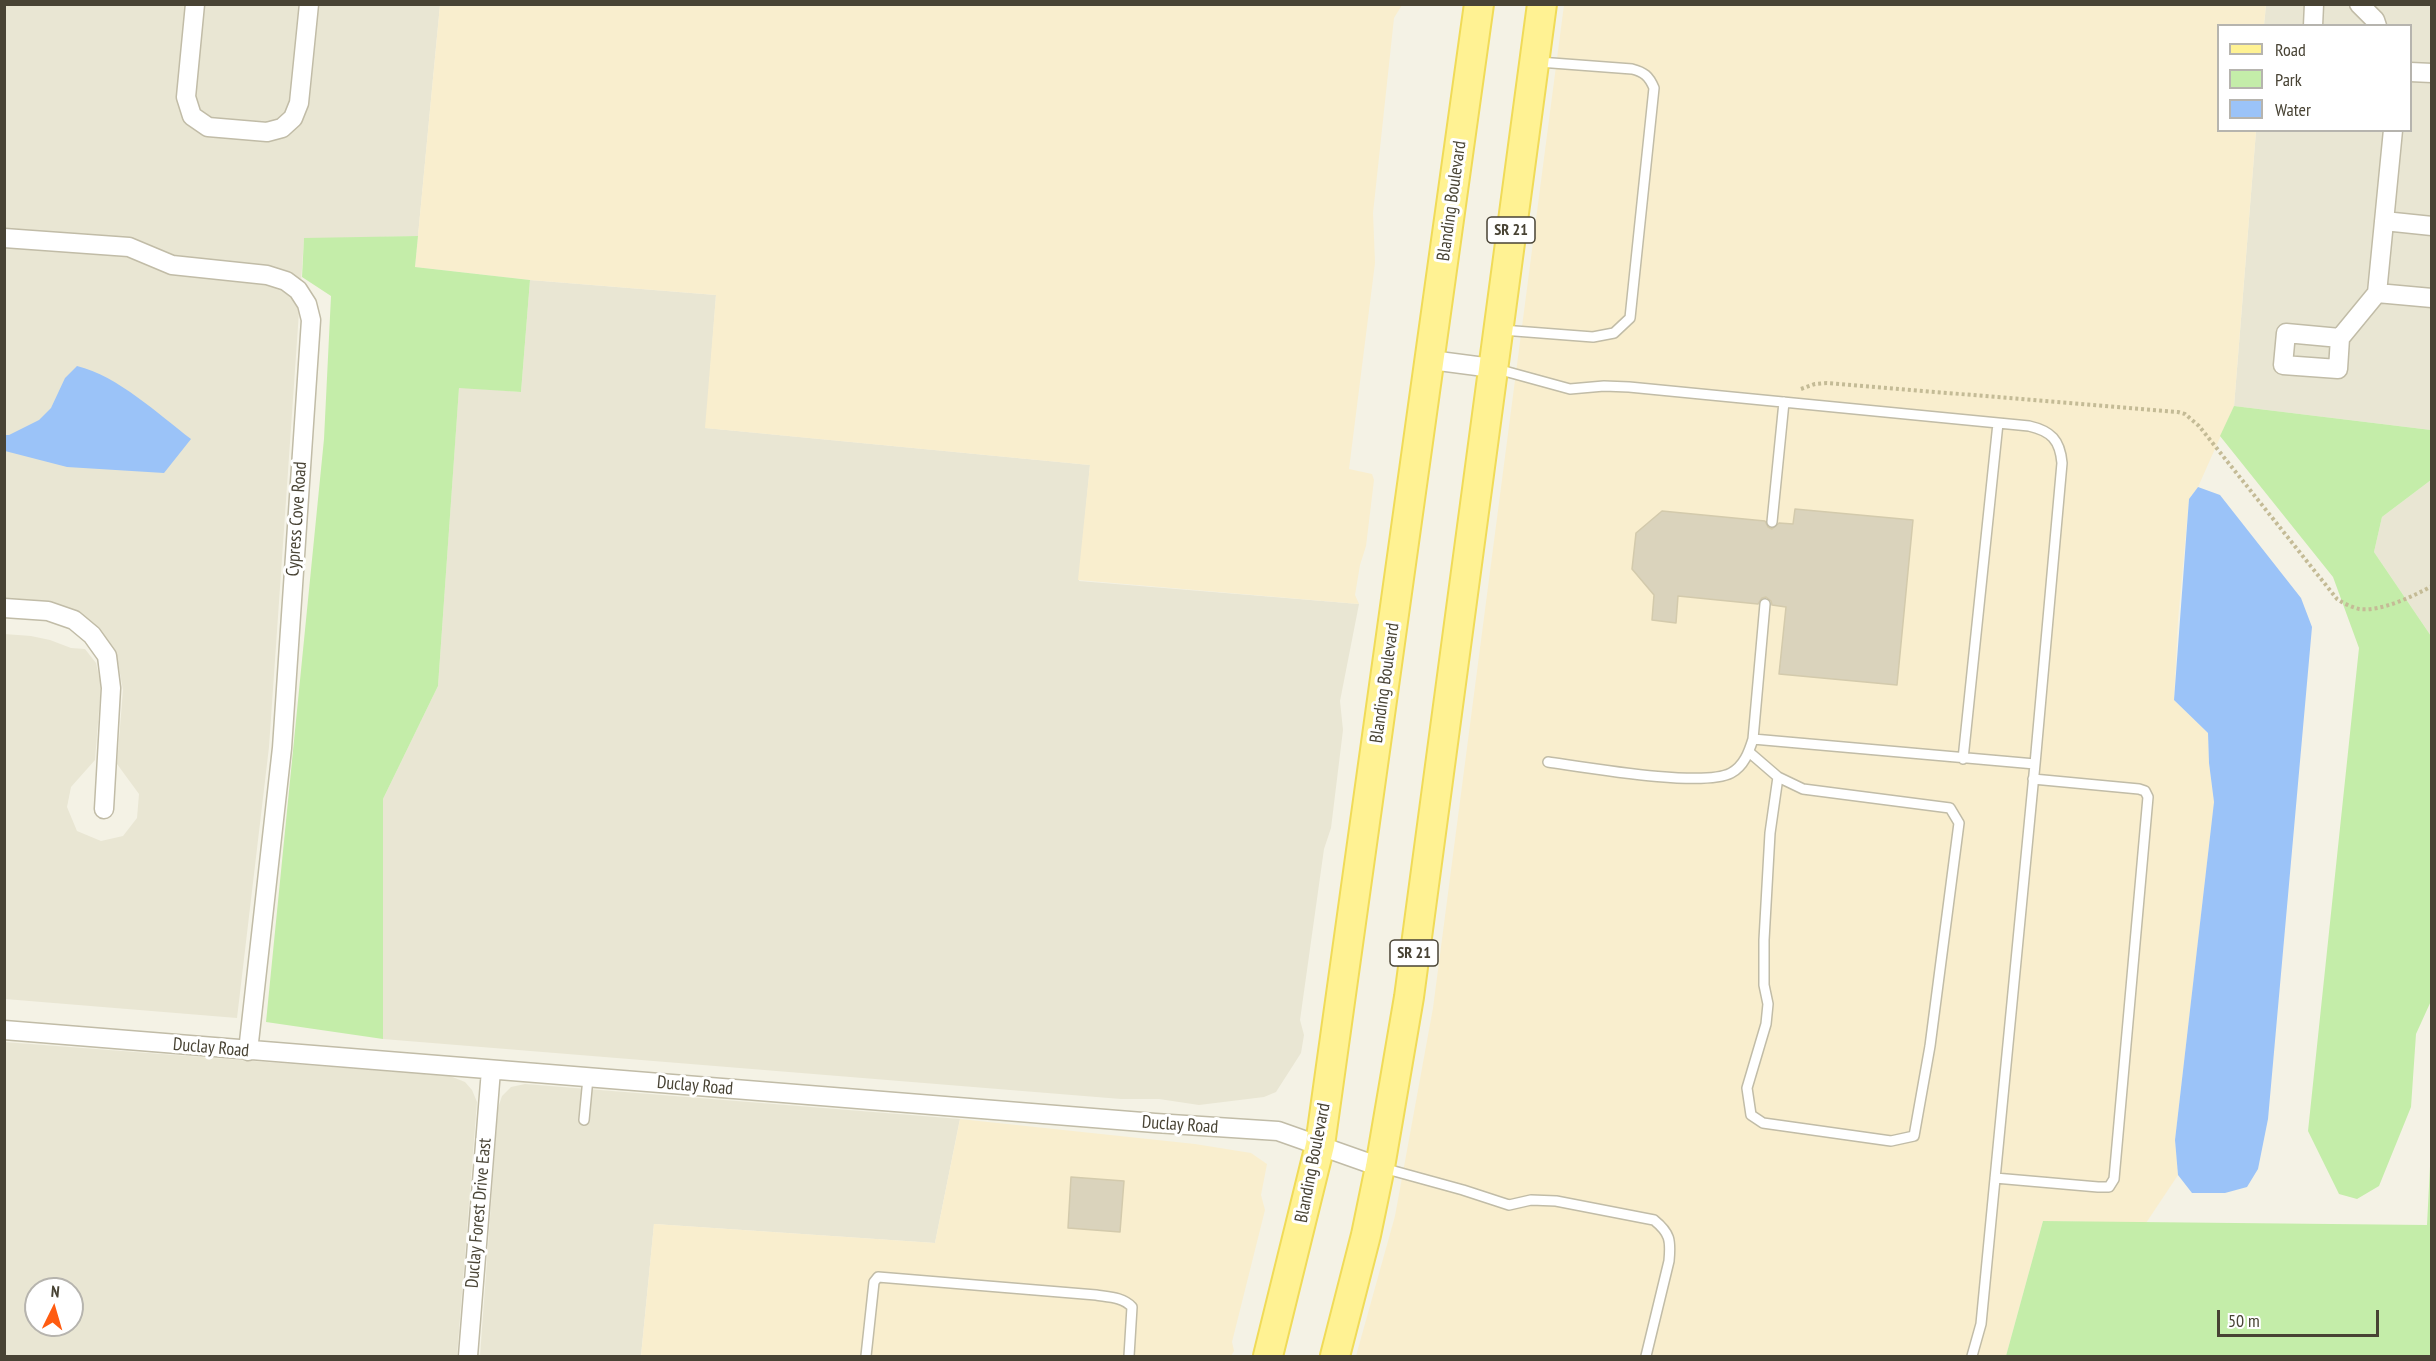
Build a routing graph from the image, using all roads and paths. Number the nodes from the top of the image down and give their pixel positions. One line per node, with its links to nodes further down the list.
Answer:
1 (195, 4): 2 (street)
2 (309, 4)
3 (1479, 4): 20 (main road, Blanding Boulevard)
4 (1542, 4): 9 (main road, SR 21)
5 (2314, 4): 7 (street)
6 (2359, 4): 8 (street)
7 (2313, 24)
8 (2376, 24)
9 (1534, 61): 18 (main road, SR 21); 18 (lane)
10 (2412, 72): 11 (street)
11 (2432, 73)
12 (2393, 132): 13 (street)
13 (2384, 221): 14 (street); 16 (street)
14 (2432, 226)
15 (4, 238): 37 (street, Cypress Cove Road)
16 (2378, 293): 17 (street); 19 (street)
17 (2432, 298)
18 (1497, 330): 21 (main road, SR 21)
19 (2340, 338)
20 (1431, 360): 21 (street); 41 (main road, Blanding Boulevard)
21 (1492, 368): 22 (lane); 42 (main road, SR 21)
22 (1784, 402): 23 (lane); 24 (lane); 25 (path)
23 (1998, 423): 30 (lane); 32 (lane)
24 (1772, 522)
25 (2432, 586)
26 (1765, 604): 28 (lane)
27 (4, 608): 35 (street)
28 (1753, 739): 29 (lane); 30 (lane)
29 (1749, 752): 31 (lane); 33 (lane)
30 (1963, 759): 32 (lane)
31 (1548, 762)
32 (2035, 764): 34 (lane)
33 (1778, 777): 33 (lane)
34 (2034, 780): 43 (lane); 43 (lane)
35 (104, 809)
36 (4, 1030): 37 (street, Duclay Road)
37 (248, 1051): 38 (street, Duclay Road)
38 (491, 1070): 39 (street, Duclay Road); 44 (street, Duclay Forest Drive East)
39 (588, 1078): 40 (lane); 41 (street, Duclay Road)
40 (584, 1120)
41 (1320, 1145): 42 (street, Duclay Road); 47 (main road, Blanding Boulevard)
42 (1380, 1167): 48 (main road, SR 21); 49 (lane)
43 (1995, 1178): 50 (lane)
44 (468, 1356)
45 (866, 1356): 46 (lane)
46 (1129, 1356)
47 (1268, 1356)
48 (1335, 1356)
49 (1646, 1356)
50 (1972, 1356)

